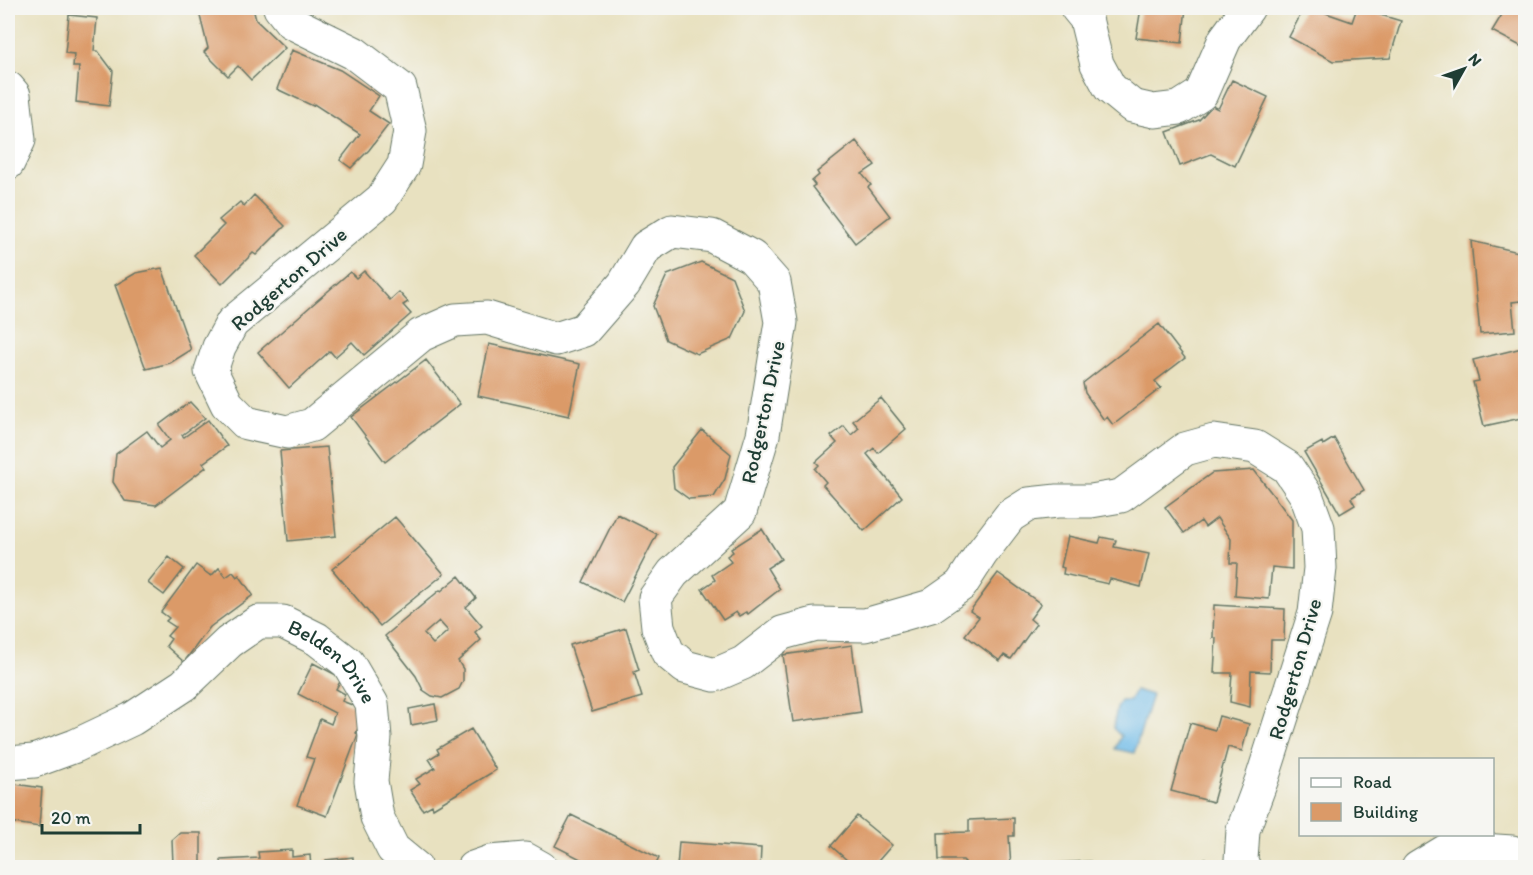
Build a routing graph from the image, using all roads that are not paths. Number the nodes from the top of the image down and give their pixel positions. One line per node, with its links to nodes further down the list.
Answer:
1 (280, 8): 11 (street, Rodgerton Drive)
2 (1077, 8): 3 (street)
3 (1248, 8)
4 (8, 88): 5 (street)
5 (8, 163)
6 (8, 763): 8 (street, Belden Drive)
7 (1526, 859): 12 (street)
8 (416, 867)
9 (473, 867): 10 (street)
10 (541, 867)
11 (1244, 867)
12 (1418, 867)

